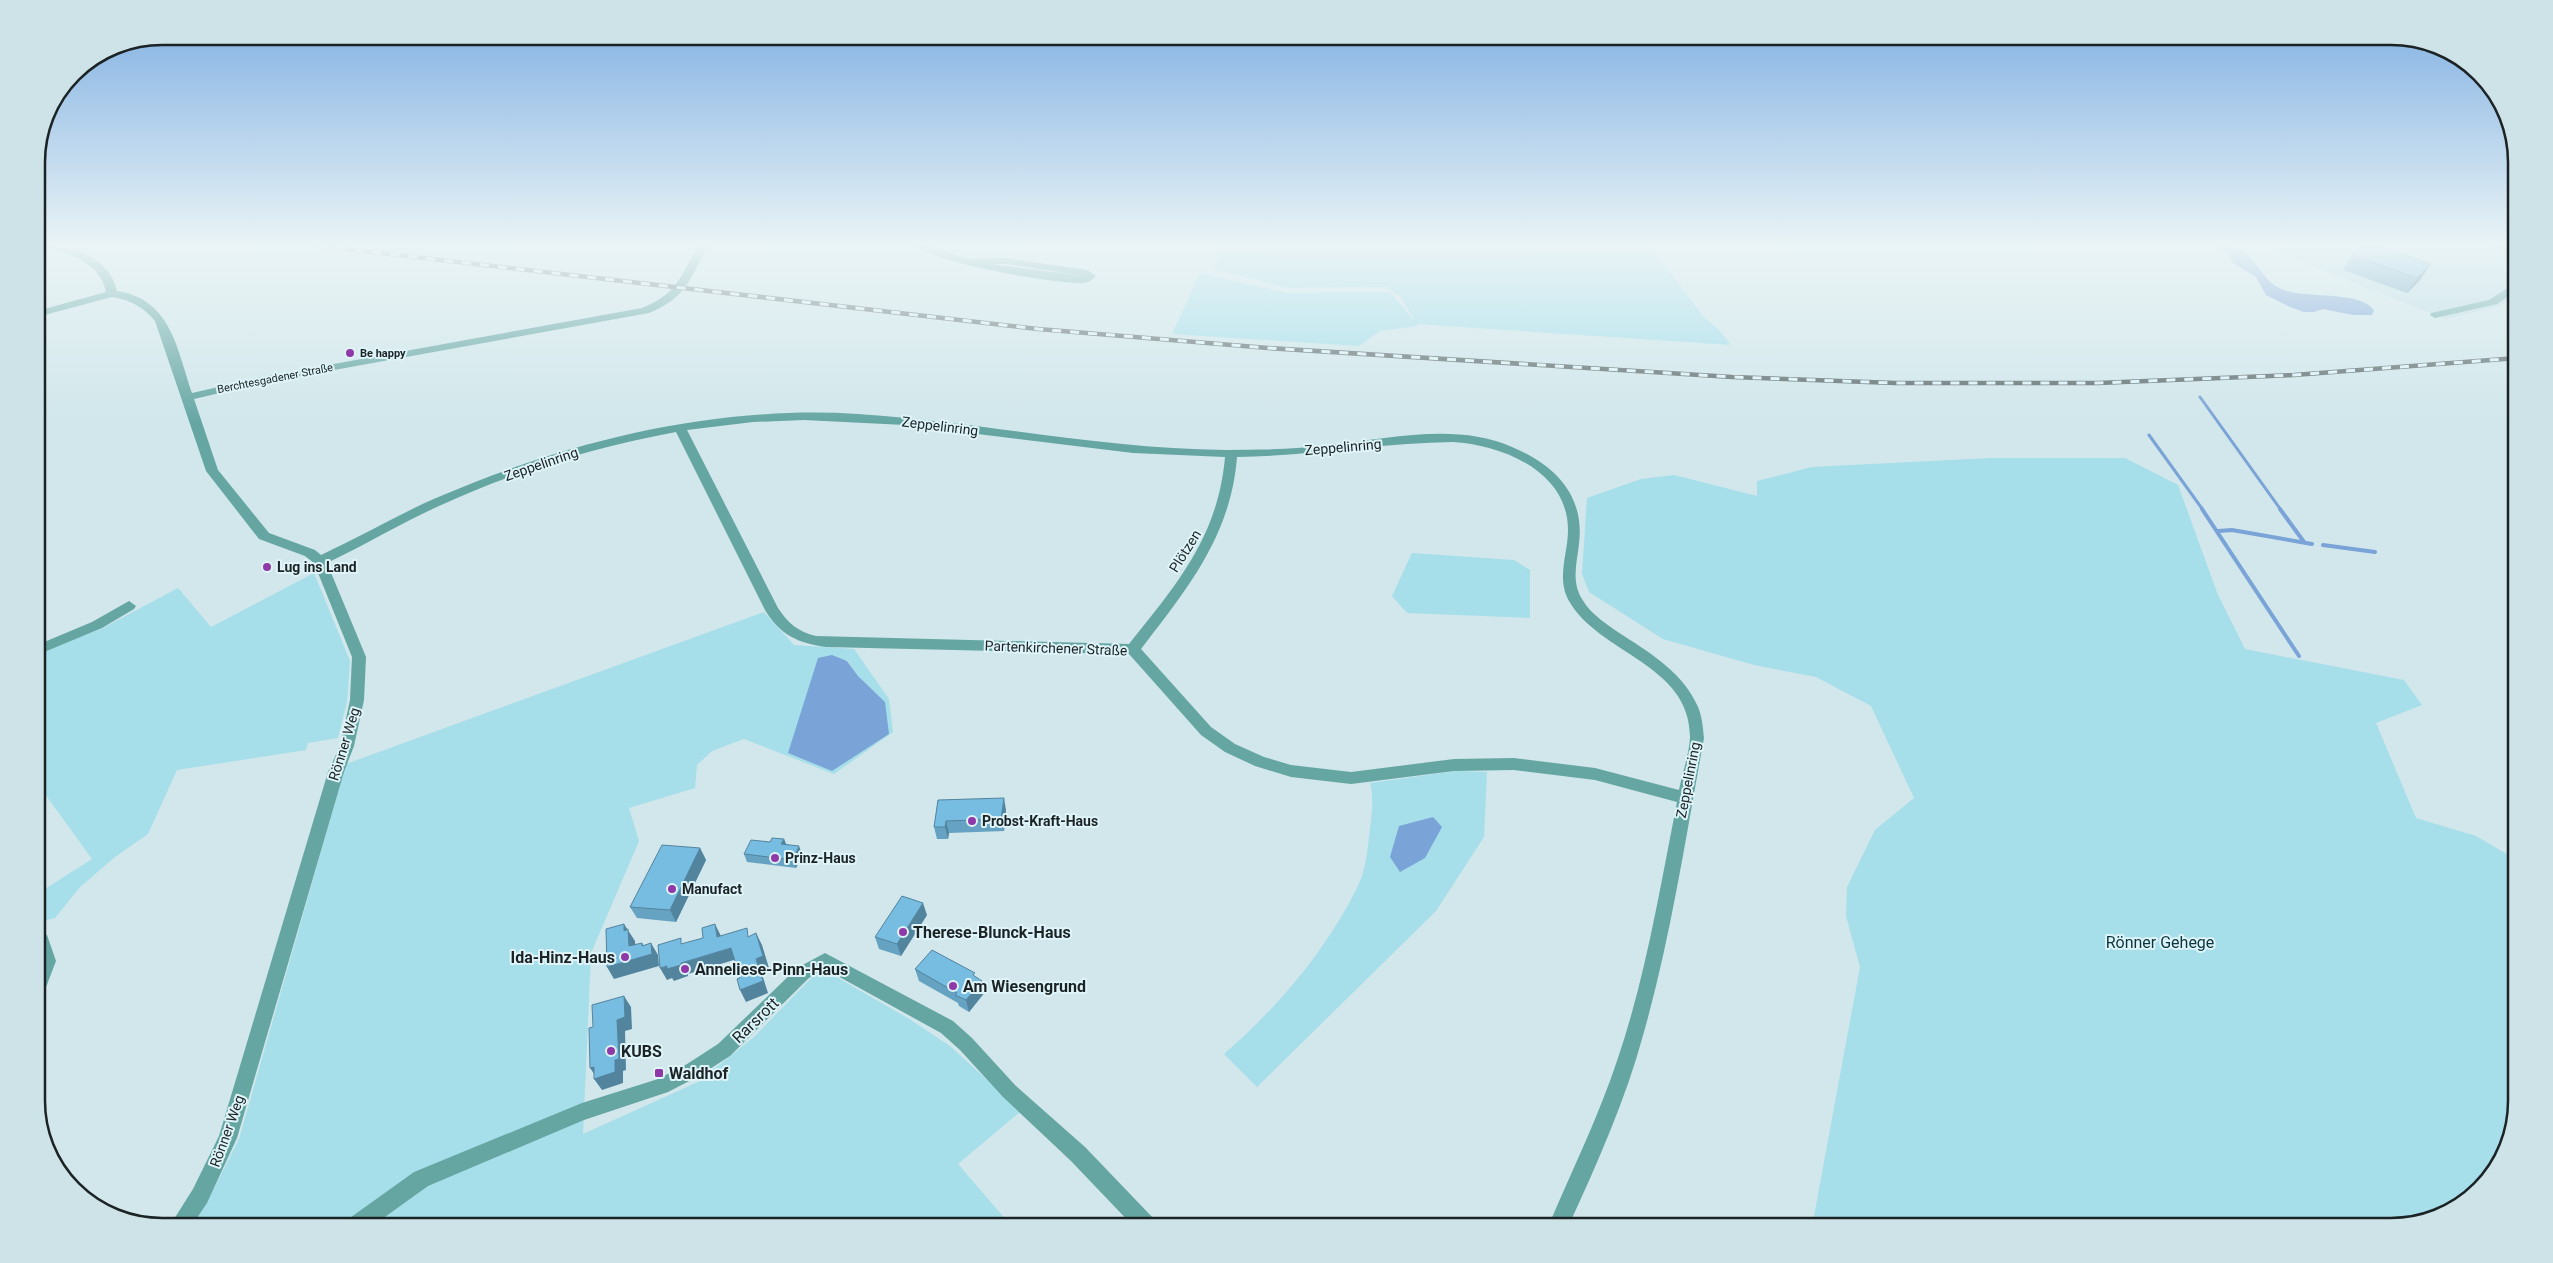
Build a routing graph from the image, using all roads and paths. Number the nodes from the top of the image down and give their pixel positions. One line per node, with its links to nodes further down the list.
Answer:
1 (70, 305): 5 (street)
2 (146, 305): 7 (street)
3 (660, 305): 7 (street, Berchtesgadener Straße)
4 (2480, 305): 6 (street)
5 (45, 312)
6 (2435, 315)
7 (188, 397): 10 (street)
8 (680, 428): 9 (street, Zeppelinring); 10 (street, Zeppelinring); 13 (street, Partenkirchener Straße)
9 (1231, 454): 13 (street, Plötzen); 14 (street, Zeppelinring)
10 (320, 561): 17 (street, Rönner Weg)
11 (129, 606): 12 (street)
12 (45, 646)
13 (1133, 649): 14 (street, Partenkirchener Straße)
14 (1685, 798): 20 (street, Zeppelinring)
15 (45, 954): 16 (street)
16 (45, 966)
17 (185, 1218)
18 (367, 1218): 19 (street, Rarsrott)
19 (1139, 1218)
20 (1562, 1218)

